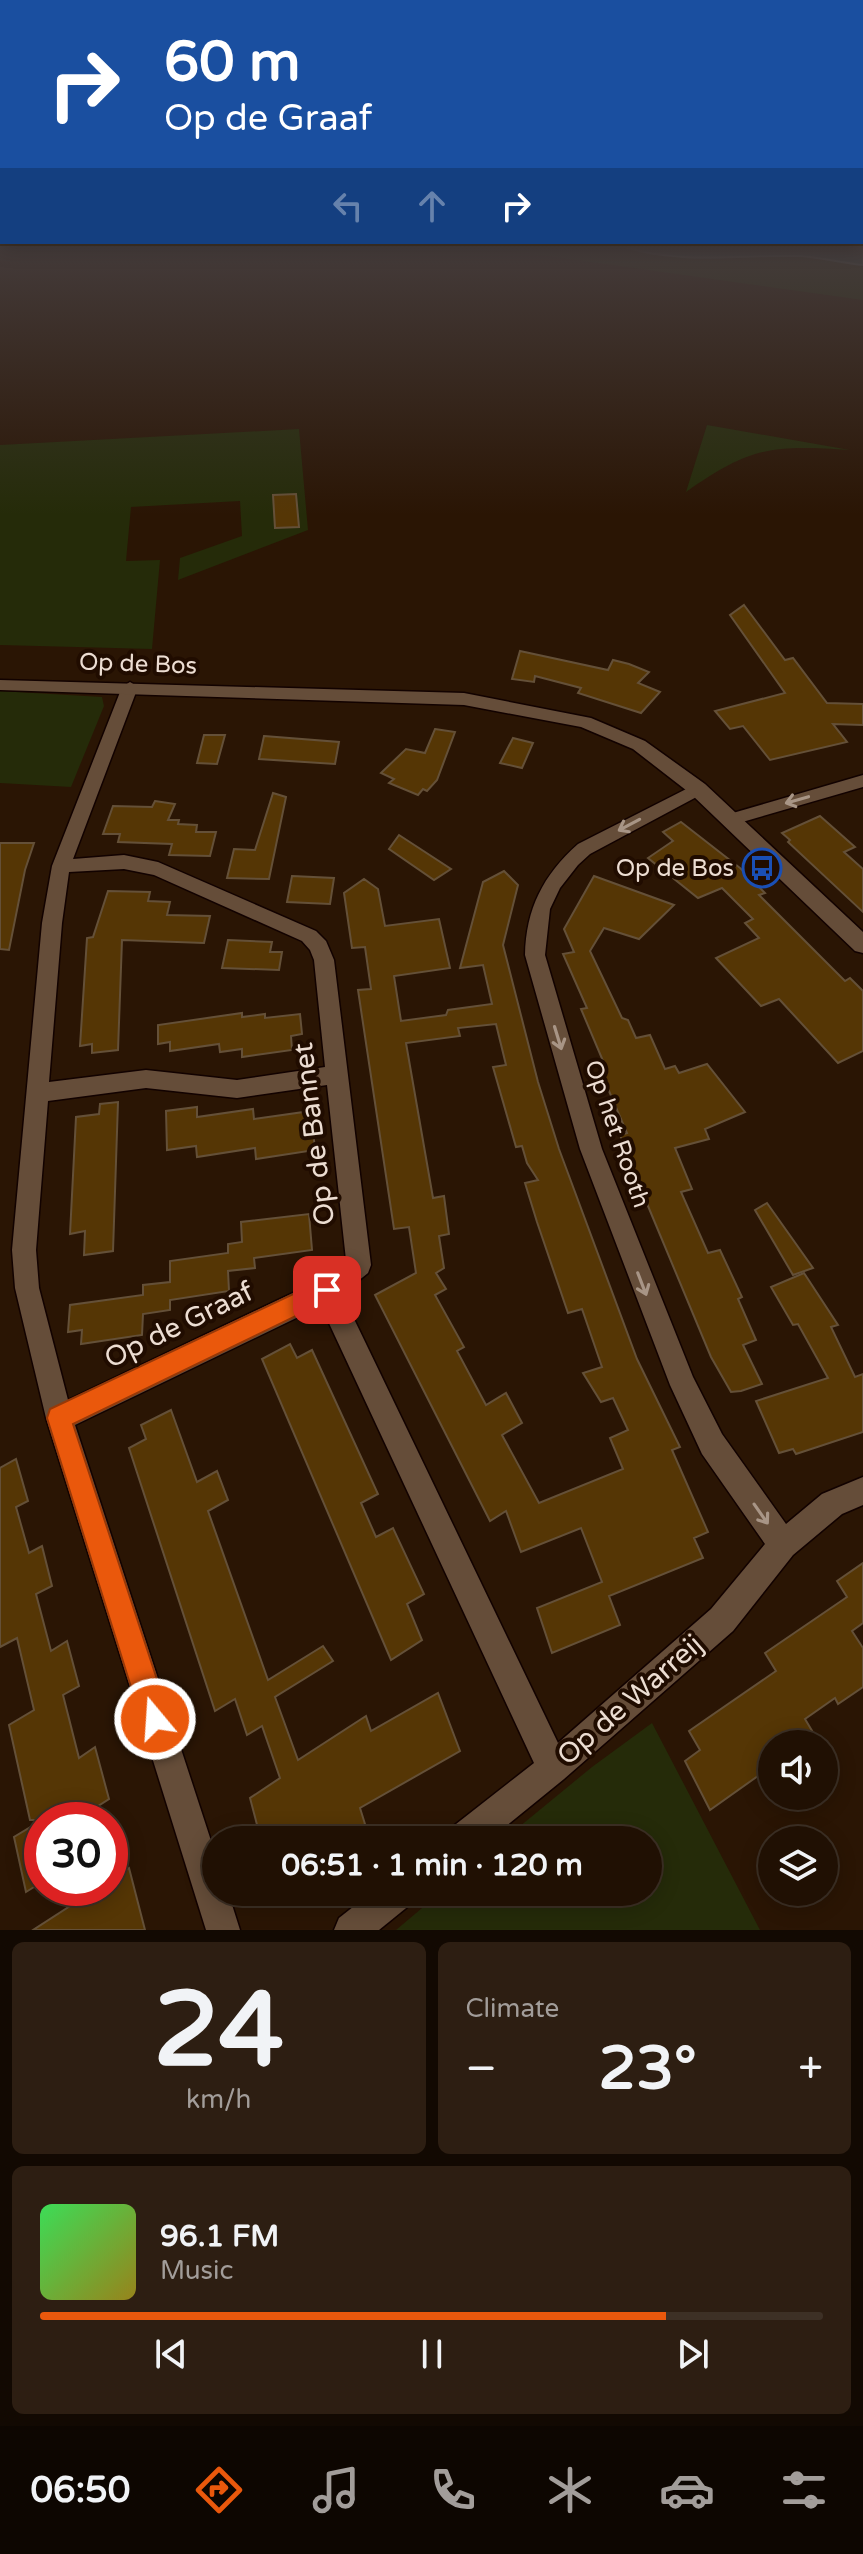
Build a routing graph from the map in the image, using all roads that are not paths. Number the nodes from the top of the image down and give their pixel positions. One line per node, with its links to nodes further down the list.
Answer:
1 (0, 685): 2 (street, Op de Bos)
2 (130, 687): 4 (street, Op de Bos); 6 (street)
3 (863, 781): 5 (street, one-way to 5)
4 (698, 789): 5 (street, Op de Bos); 13 (street, Op het Rooth, one-way to 13)
5 (732, 819): 7 (street, Op de Bos)
6 (61, 866): 8 (street, Op de Bannet); 9 (street)
7 (863, 945)
8 (338, 1074): 9 (street); 10 (street, Op de Bannet)
9 (37, 1093): 11 (street)
10 (327, 1290): 11 (street, Op de Graaf); 14 (street)
11 (59, 1418): 17 (street)
12 (863, 1491): 13 (street, Op de Warreij)
13 (783, 1545): 14 (street, Op de Warreij)
14 (553, 1768): 15 (street, Op de Warreij)
15 (480, 1826)
16 (381, 1906): 18 (street)
17 (223, 1930)
18 (351, 1930)

